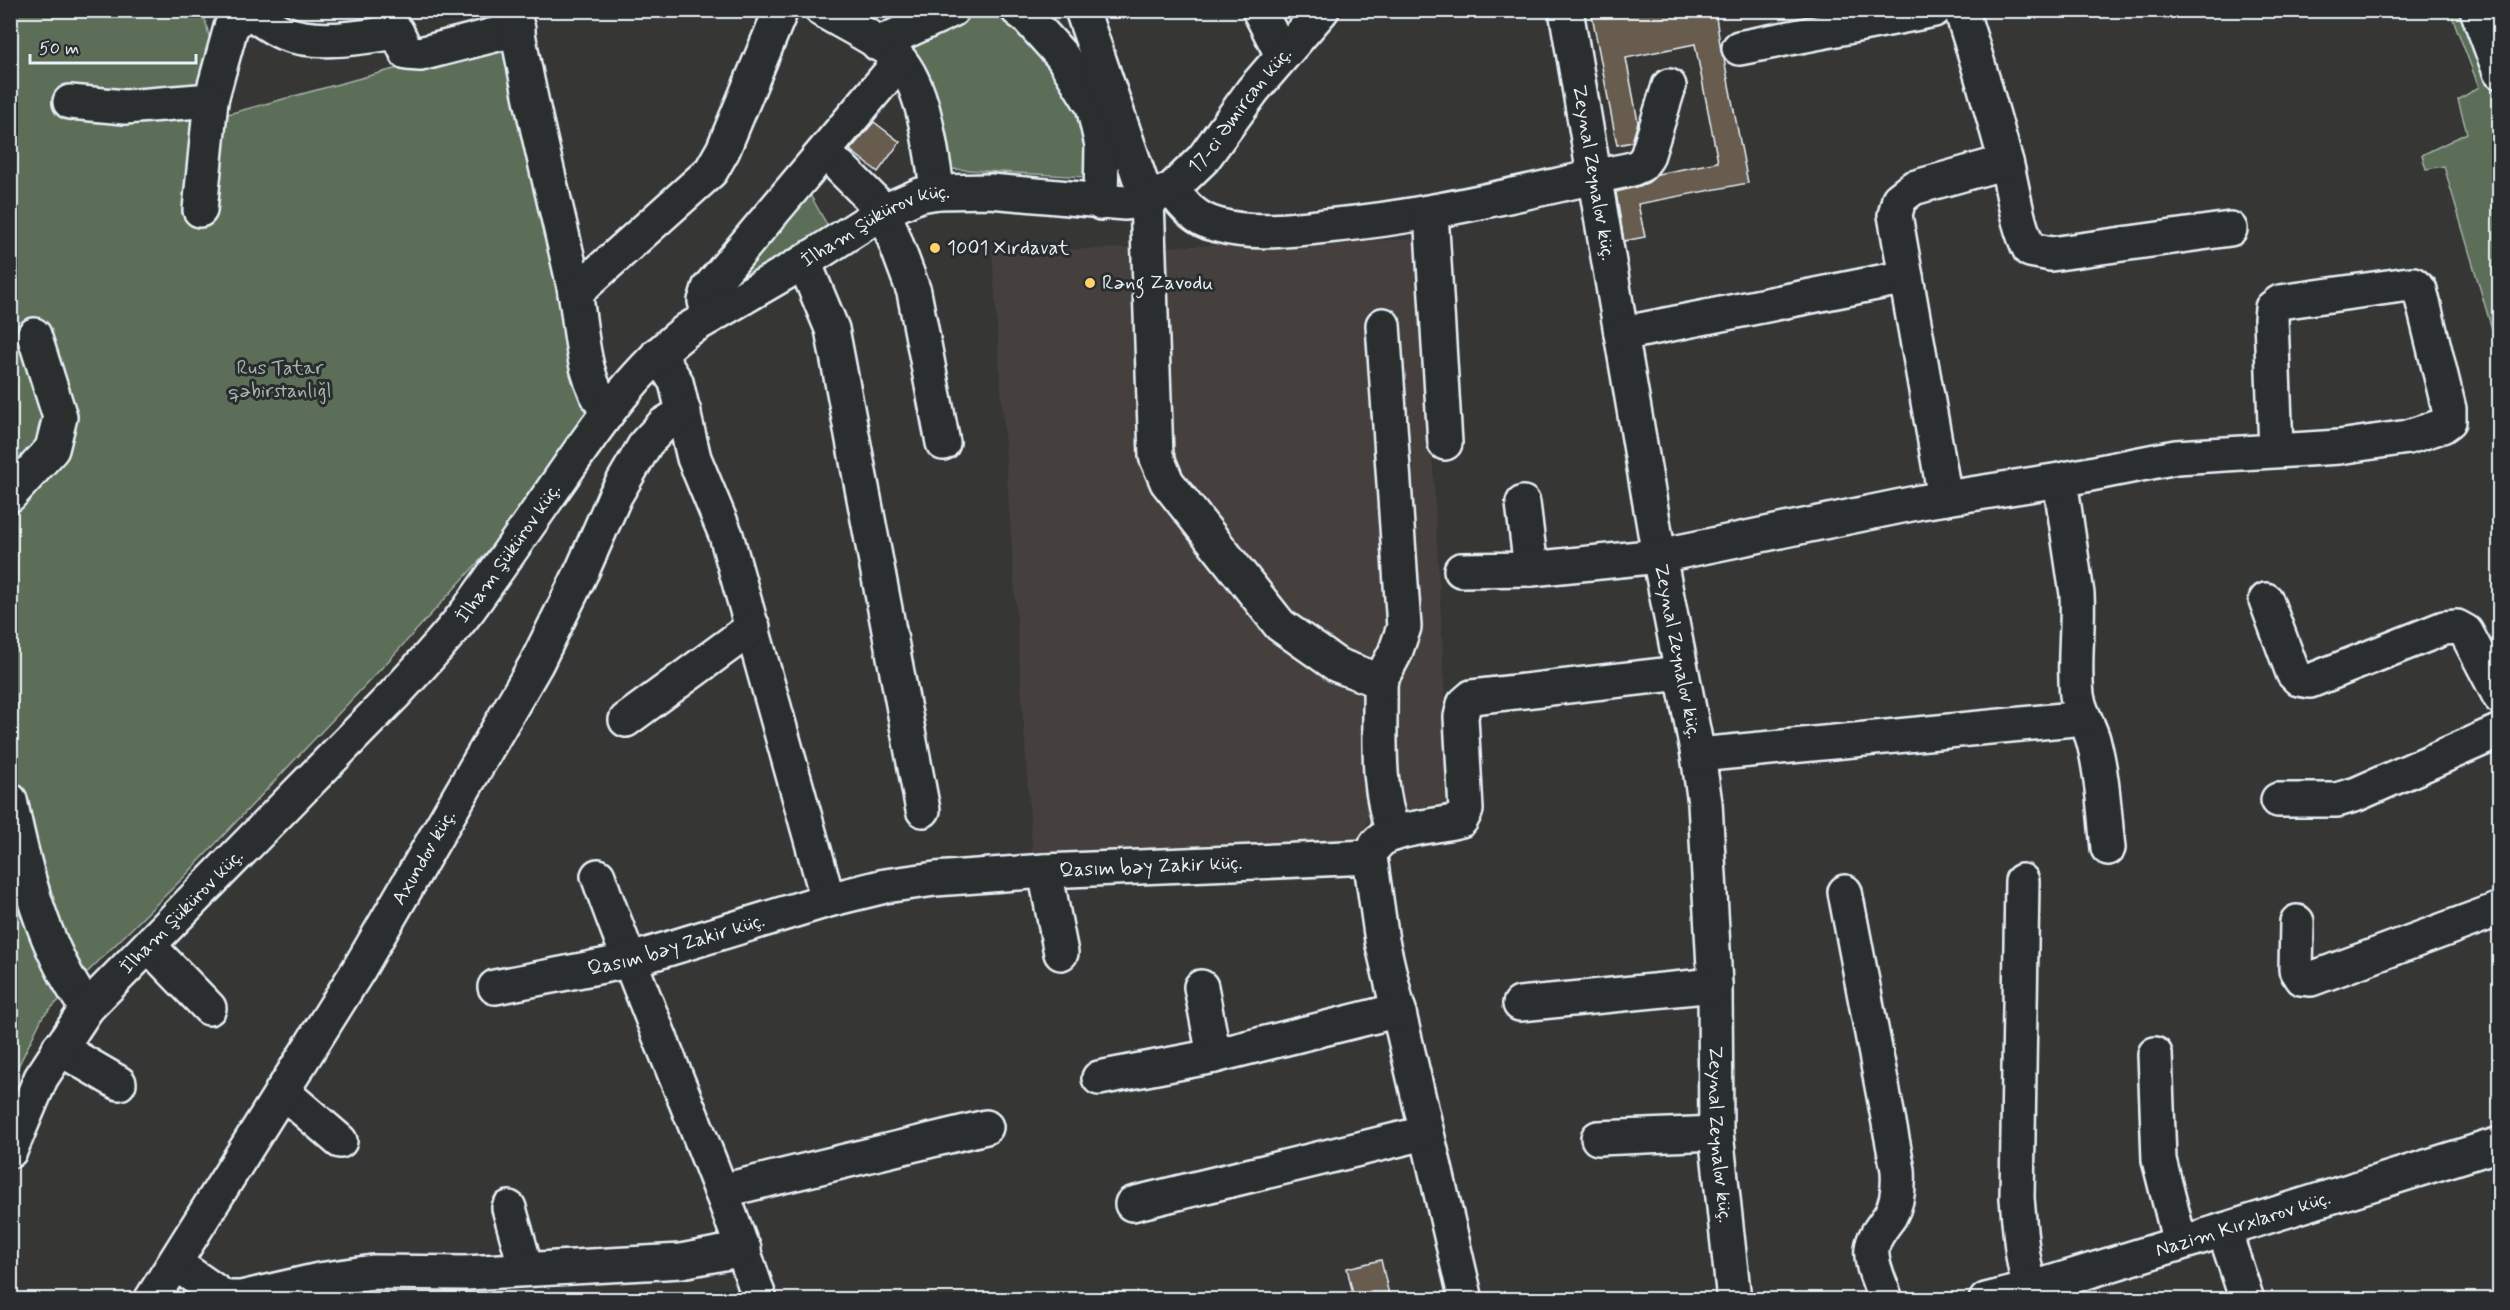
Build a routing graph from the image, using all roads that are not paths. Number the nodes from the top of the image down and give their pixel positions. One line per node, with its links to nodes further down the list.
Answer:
1 (247, 10): 15 (street); 21 (street)
2 (781, 10): 35 (street)
3 (822, 10): 17 (street)
4 (891, 10): 17 (street)
5 (952, 10): 17 (street)
6 (1018, 10): 28 (street)
7 (1082, 10): 27 (street)
8 (1259, 10): 18 (street)
9 (1322, 10): 18 (street, 17-ci Əmircan küç.)
10 (1566, 10): 25 (street, Zeynal Zeynalov küç.)
11 (1934, 10): 16 (street)
12 (1960, 10): 23 (street)
13 (2477, 10): 19 (street)
14 (516, 20): 15 (street); 35 (street)
15 (394, 21)
16 (1738, 48)
17 (889, 52): 26 (street); 36 (street)
18 (1282, 55): 27 (street, 17-ci Əmircan küç.)
19 (2499, 72)
20 (1669, 86): 25 (street)
21 (211, 100): 22 (street); 29 (street)
22 (70, 102)
23 (2006, 162): 32 (street); 34 (street)
24 (840, 167): 30 (street)
25 (1593, 177): 31 (street); 38 (street, Zeynal Zeynalov küç.)
26 (938, 192): 28 (street, İlham Şükürov küç.); 30 (street, İlham Şükürov küç.)
27 (1159, 194): 28 (street, İlham Şükürov küç.); 31 (street); 56 (street)
28 (1101, 203)
29 (200, 210)
30 (884, 211): 33 (street, İlham Şükürov küç.); 43 (street)
31 (1431, 213): 44 (street)
32 (2230, 229)
33 (804, 262): 36 (street, İlham Şükürov küç.); 64 (street)
34 (1906, 277): 38 (street); 48 (street)
35 (575, 293): 41 (street)
36 (709, 317): 40 (street, İlham Şükürov küç.)
37 (1383, 325): 56 (street)
38 (1622, 334): 50 (street, Zeynal Zeynalov küç.)
39 (34, 335): 47 (street)
40 (658, 354): 41 (street, İlham Şükürov küç.); 42 (street)
41 (608, 412): 75 (street, İlham Şükürov küç.)
42 (684, 412): 54 (street); 90 (street, Axundov küç.)
43 (943, 443)
44 (1445, 443)
45 (2276, 449): 45 (street); 46 (street)
46 (2060, 480): 48 (street); 58 (street)
47 (10, 495)
48 (1945, 498): 50 (street)
49 (1522, 503): 51 (street)
50 (1659, 556): 51 (street); 55 (street, Zeynal Zeynalov küç.)
51 (1531, 569): 52 (street)
52 (1461, 570)
53 (2266, 600): 57 (street)
54 (753, 627): 59 (street); 72 (street)
55 (1681, 674): 61 (street, Zeynal Zeynalov küç.); 65 (street)
56 (1380, 681): 65 (street)
57 (2499, 697)
58 (2084, 718): 61 (street); 66 (street)
59 (626, 720)
60 (2499, 730): 63 (street)
61 (1698, 755): 78 (street, Zeynal Zeynalov küç.)
62 (10, 800): 82 (street)
63 (2278, 800)
64 (923, 810)
65 (1394, 834): 67 (street)
66 (2108, 848)
67 (1370, 857): 68 (street, Qasım bəy Zakir küç.); 84 (street)
68 (1045, 871): 72 (street, Qasım bəy Zakir küç.); 76 (street)
69 (598, 876): 77 (street)
70 (2022, 881): 106 (street)
71 (1845, 892): 111 (street)
72 (828, 900): 77 (street, Qasım bəy Zakir küç.)
73 (2499, 909): 74 (street)
74 (2297, 922)
75 (149, 946): 82 (street, İlham Şükürov küç.); 83 (street)
76 (1061, 953)
77 (628, 961): 79 (street, Qasım bəy Zakir küç.); 98 (street)
78 (1714, 985): 81 (street); 93 (street, Zeynal Zeynalov küç.)
79 (495, 987)
80 (1201, 987): 87 (street)
81 (1520, 1004)
82 (87, 1008): 85 (street, İlham Şükürov küç.)
83 (209, 1008)
84 (1399, 1010): 87 (street); 92 (street)
85 (59, 1048): 89 (street); 97 (street, İlham Şükürov küç.)
86 (2155, 1054): 102 (street)
87 (1214, 1056): 88 (street)
88 (1099, 1078)
89 (119, 1083)
90 (282, 1091): 95 (street); 104 (street, Axundov küç.)
91 (986, 1127): 98 (street)
92 (1425, 1133): 99 (street); 109 (street)
93 (1716, 1133): 94 (street); 110 (street, Zeynal Zeynalov küç.)
94 (1598, 1138)
95 (340, 1141)
96 (2499, 1144): 101 (street, Nazim Kırxlarov küç.)
97 (10, 1151)
98 (721, 1191): 103 (street)
99 (1132, 1204)
100 (509, 1208): 105 (street)
101 (2224, 1230): 102 (street, Nazim Kırxlarov küç.); 113 (street)
102 (2180, 1243): 106 (street, Nazim Kırxlarov küç.)
103 (744, 1249): 105 (street); 108 (street)
104 (176, 1264): 105 (street); 107 (street, Axundov küç.)
105 (526, 1269)
106 (2032, 1294): 112 (street, Nazim Kırxlarov küç.)
107 (152, 1299)
108 (760, 1299)
109 (1466, 1299)
110 (1734, 1299)
111 (1886, 1299)
112 (1986, 1299)
113 (2247, 1299)

